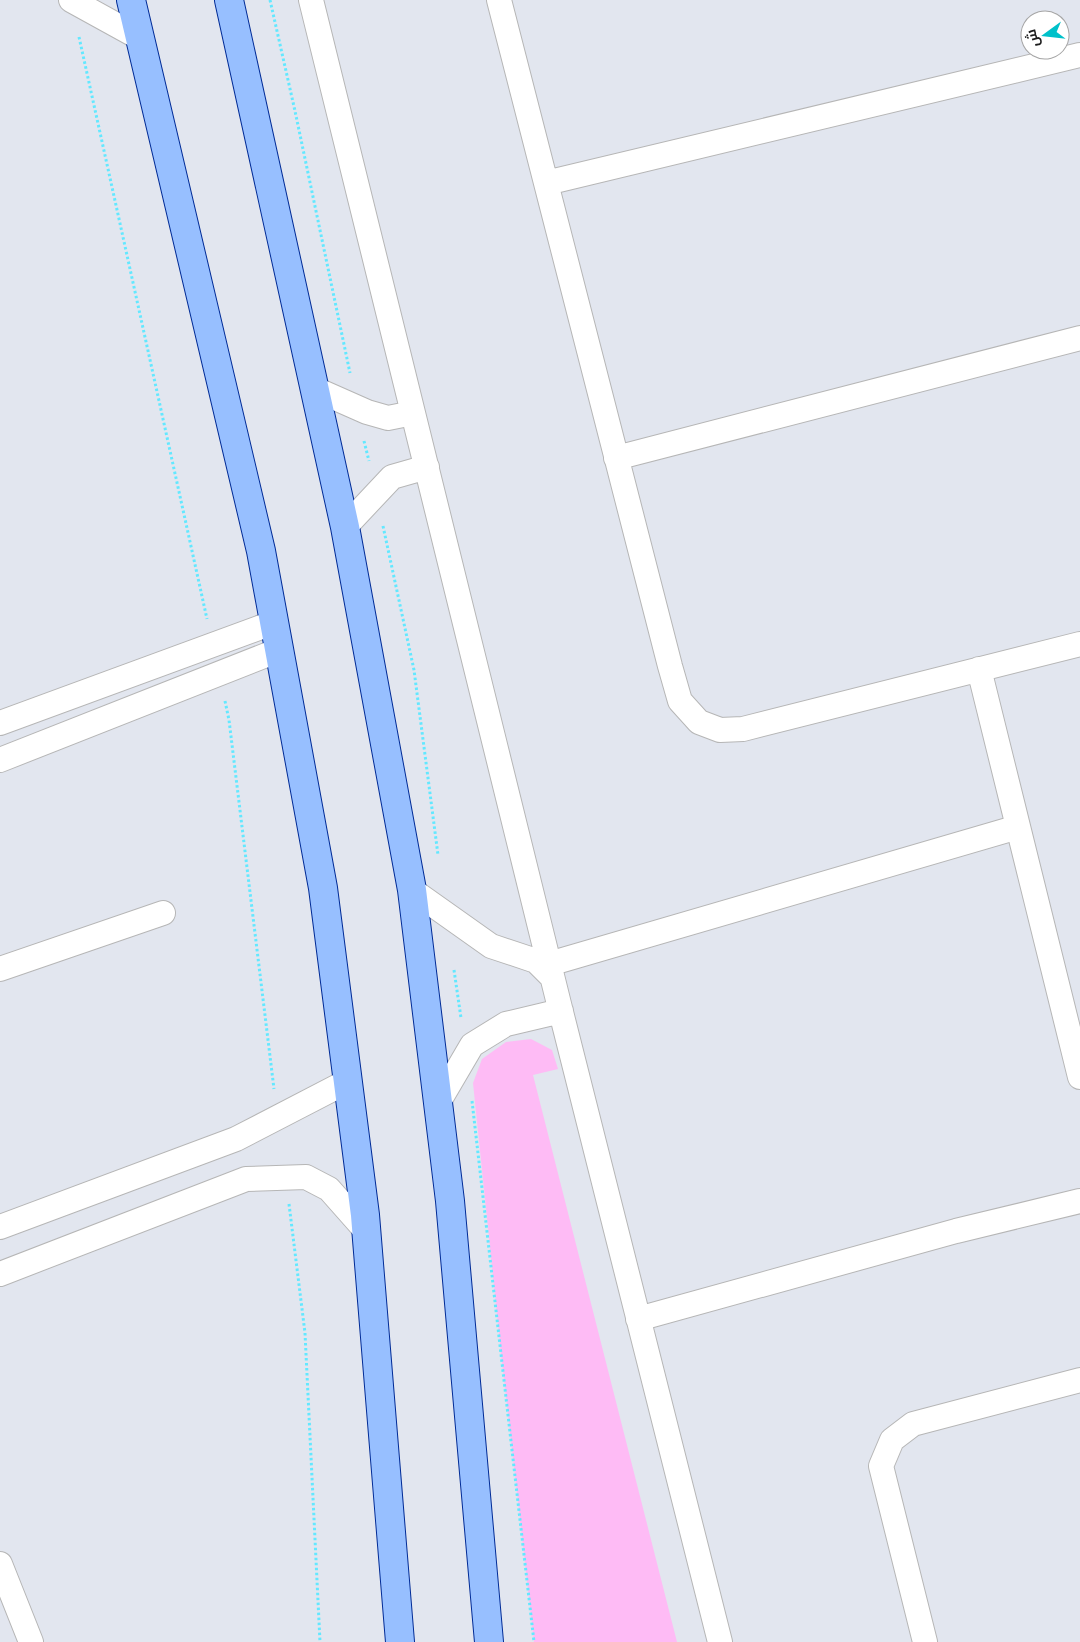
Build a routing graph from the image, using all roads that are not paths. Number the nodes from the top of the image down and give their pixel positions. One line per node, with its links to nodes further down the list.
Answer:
1 (71, 0): 6 (street)
2 (131, 0): 6 (main road)
3 (229, 0): 10 (main road)
4 (311, 0): 11 (street)
5 (499, 0): 8 (street)
6 (140, 38): 15 (main road)
7 (1080, 55): 8 (street)
8 (546, 183): 12 (street)
9 (1080, 338): 12 (street)
10 (315, 389): 11 (street); 14 (main road)
11 (413, 413): 13 (street)
12 (616, 458): 18 (street)
13 (426, 467): 14 (street); 25 (street)
14 (345, 527): 22 (main road)
15 (275, 622): 17 (main road); 19 (street)
16 (1080, 644): 18 (street)
17 (279, 650): 20 (street); 28 (main road)
18 (979, 669): 21 (street)
19 (0, 722)
20 (0, 760)
21 (1018, 827): 25 (street); 27 (street)
22 (412, 890): 25 (street); 29 (main road)
23 (163, 913): 24 (street)
24 (0, 969)
25 (551, 970): 26 (street)
26 (561, 1011): 29 (street); 34 (street)
27 (1080, 1076)
28 (348, 1081): 31 (street); 32 (main road)
29 (438, 1103): 39 (main road)
30 (1080, 1201): 34 (street)
31 (0, 1227)
32 (367, 1232): 33 (street); 38 (main road)
33 (0, 1274)
34 (638, 1319): 40 (street)
35 (1080, 1380): 41 (street)
36 (1, 1571): 37 (street)
37 (31, 1642)
38 (400, 1642)
39 (489, 1642)
40 (720, 1642)
41 (925, 1642)

